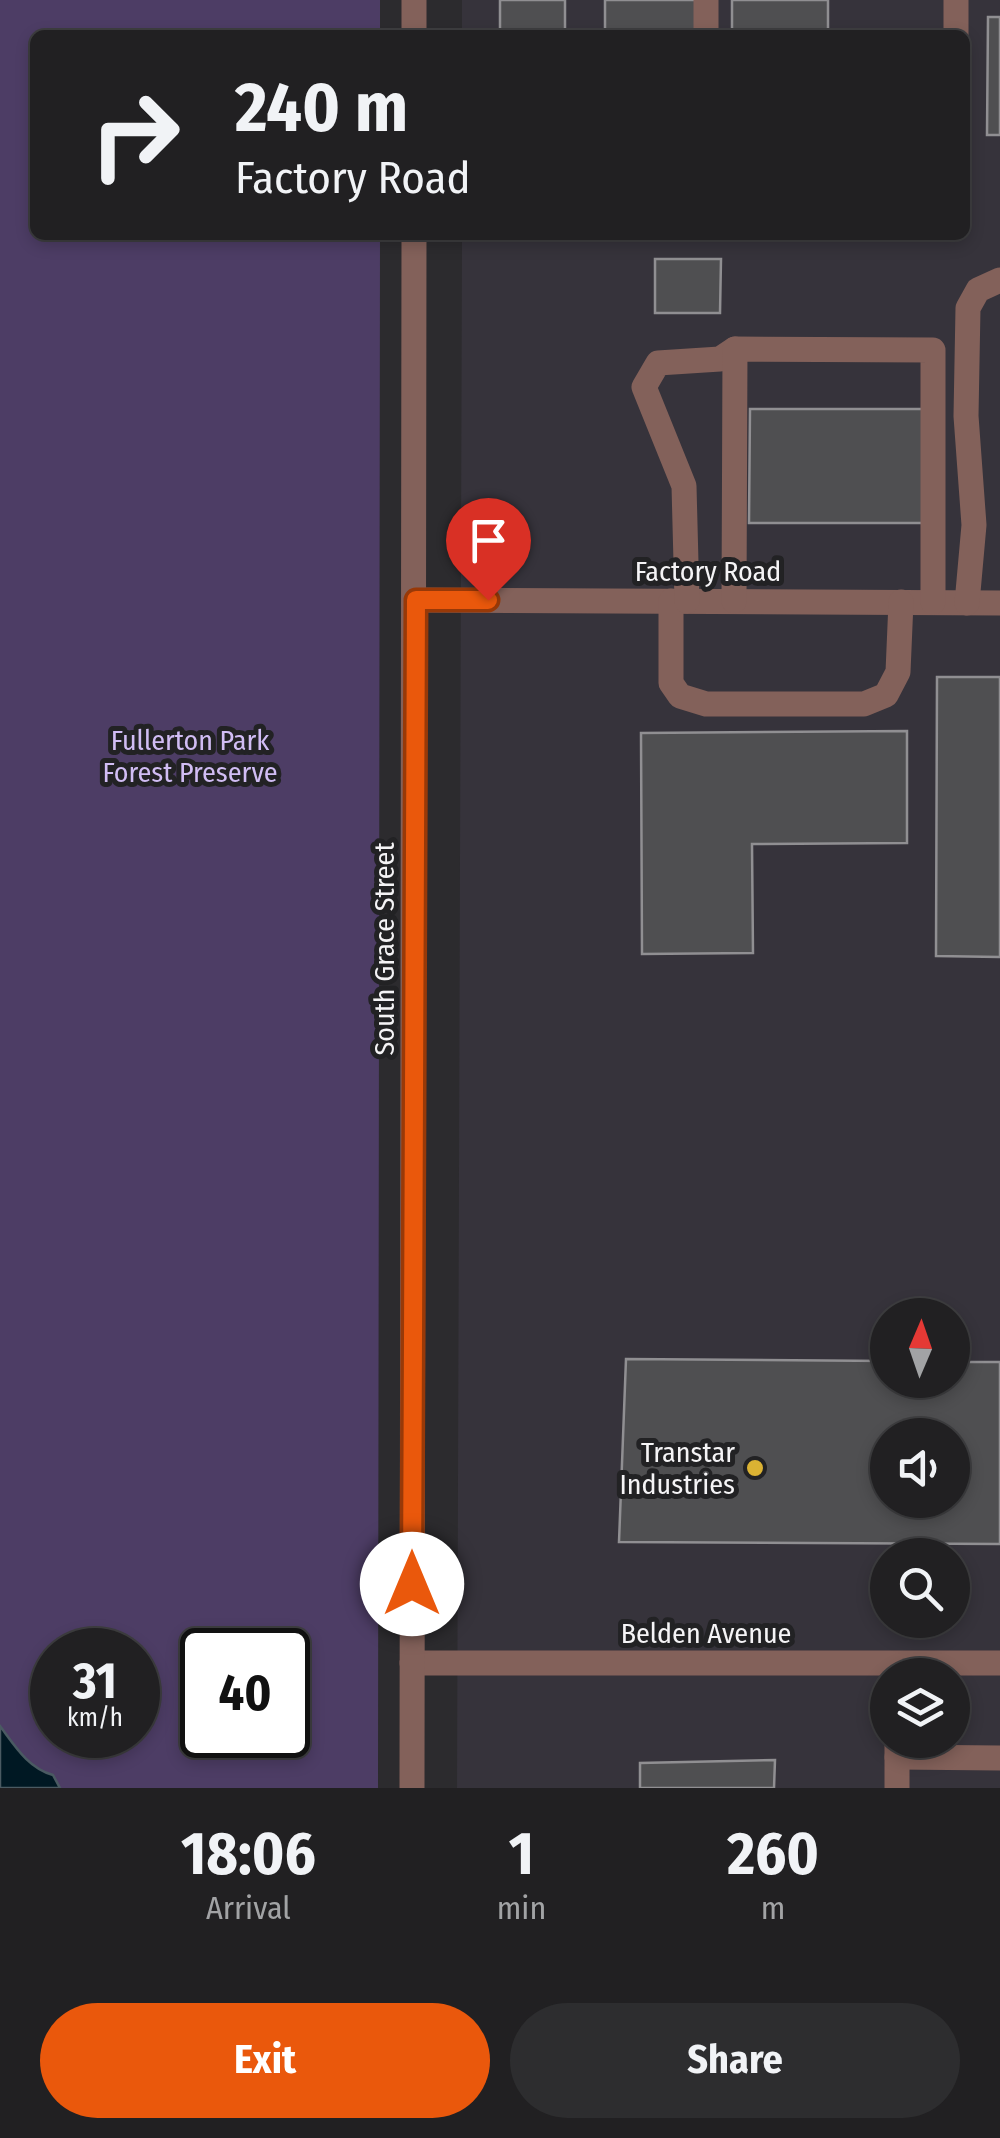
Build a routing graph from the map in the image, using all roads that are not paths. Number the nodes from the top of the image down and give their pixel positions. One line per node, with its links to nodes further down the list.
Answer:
1 (414, 0): 4 (street)
2 (706, 0): 5 (street)
3 (956, 0): 6 (street)
4 (414, 30)
5 (706, 30)
6 (956, 30)
7 (414, 240): 10 (street, South Grace Street)
8 (1000, 280): 15 (street)
9 (735, 348): 11 (street); 12 (street); 14 (street)
10 (416, 600): 11 (street, Factory Road); 17 (street, South Grace Street)
11 (679, 601): 12 (street, Factory Road); 13 (street)
12 (734, 601): 13 (street, Factory Road)
13 (901, 602): 14 (street, Factory Road)
14 (933, 602): 15 (street, Factory Road)
15 (968, 602): 16 (street, Factory Road)
16 (1000, 603)
17 (412, 1663): 20 (street, Belden Avenue); 24 (street, South Grace Street)
18 (1000, 1664): 19 (street, Belden Avenue)
19 (970, 1665)
20 (870, 1669)
21 (970, 1755): 23 (street)
22 (897, 1758): 25 (street)
23 (1000, 1758)
24 (412, 1788)
25 (897, 1788)

